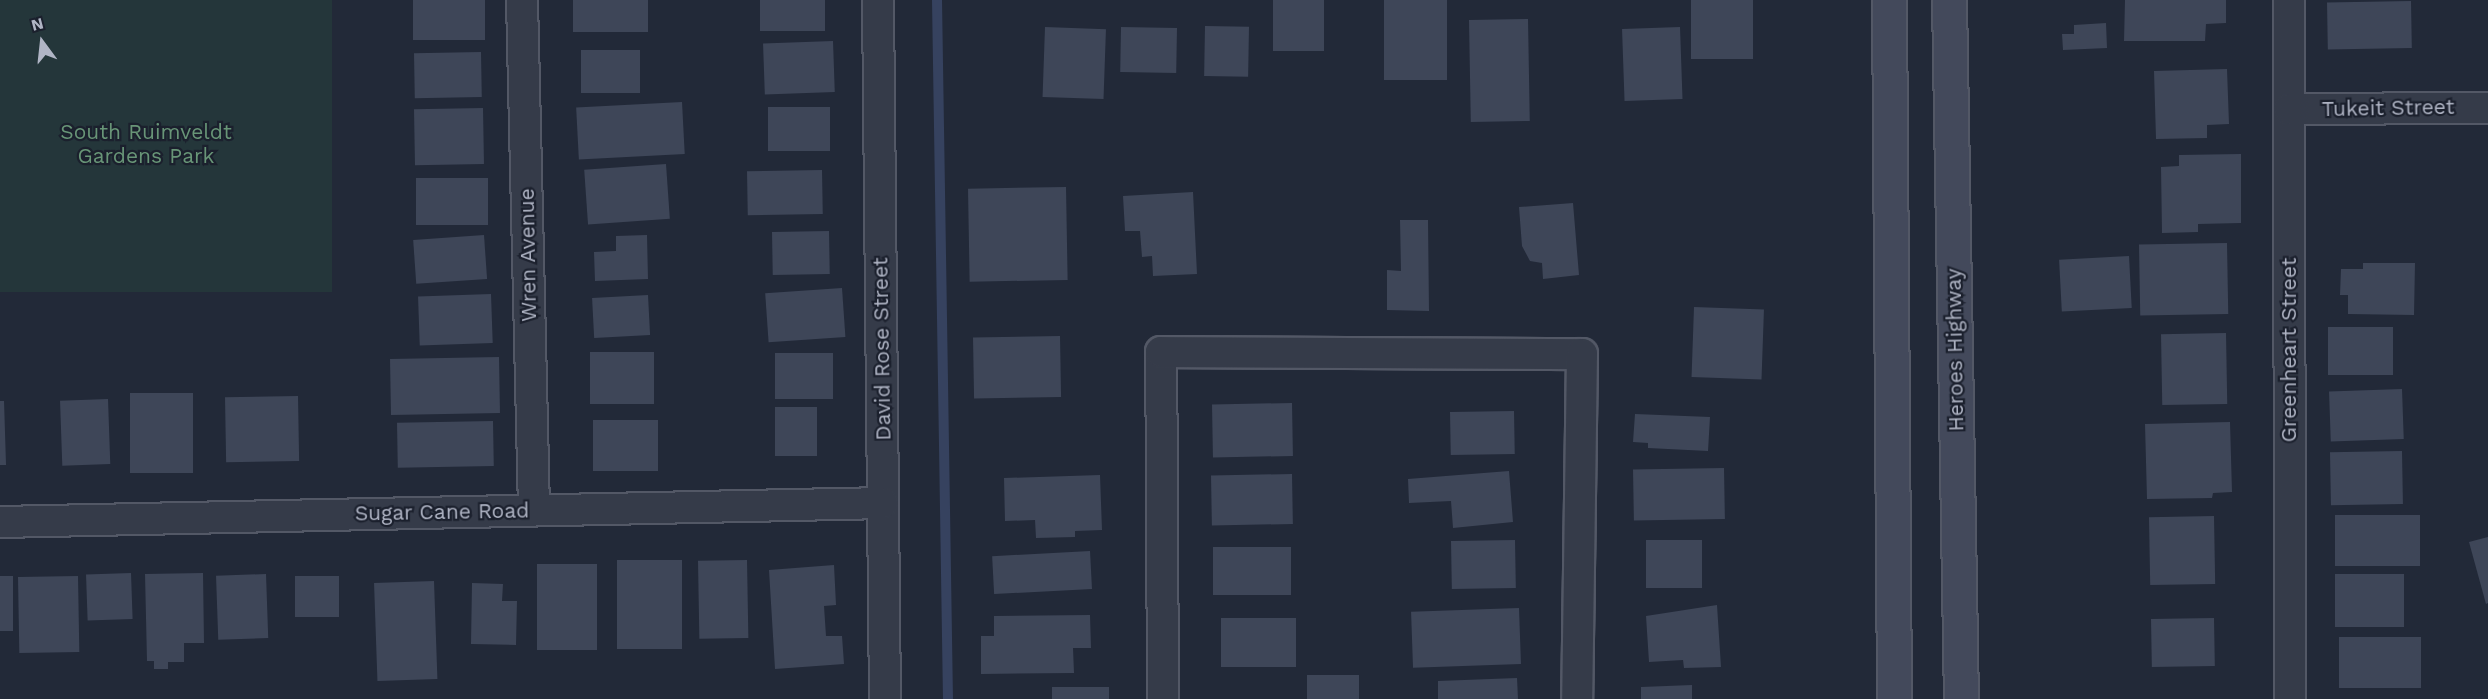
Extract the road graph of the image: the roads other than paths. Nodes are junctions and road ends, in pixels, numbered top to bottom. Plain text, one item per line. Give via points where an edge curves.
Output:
1 (522, 0) edge
2 (878, 0) edge
3 (1889, 0) edge
4 (1949, 0) edge
5 (2289, 0) edge
6 (2488, 108) edge
7 (2289, 109) junction
8 (883, 503) junction
9 (534, 510) junction
10 (0, 522) edge
11 (885, 699) edge
12 (1163, 699) edge
13 (1577, 699) edge
14 (1894, 699) edge
15 (1961, 699) edge
16 (2290, 699) edge

1 - 9 street, Wren Avenue
2 - 8 street, David Rose Street
3 - 14 main road
4 - 15 main road, Heroes Highway
5 - 7 street, Greenheart Street
6 - 7 street, Tukeit Street
7 - 16 street, Greenheart Street
8 - 9 street, Sugar Cane Road
8 - 11 street, David Rose Street
9 - 10 street, Sugar Cane Road
12 - 13 street via 1161,352 1582,354

